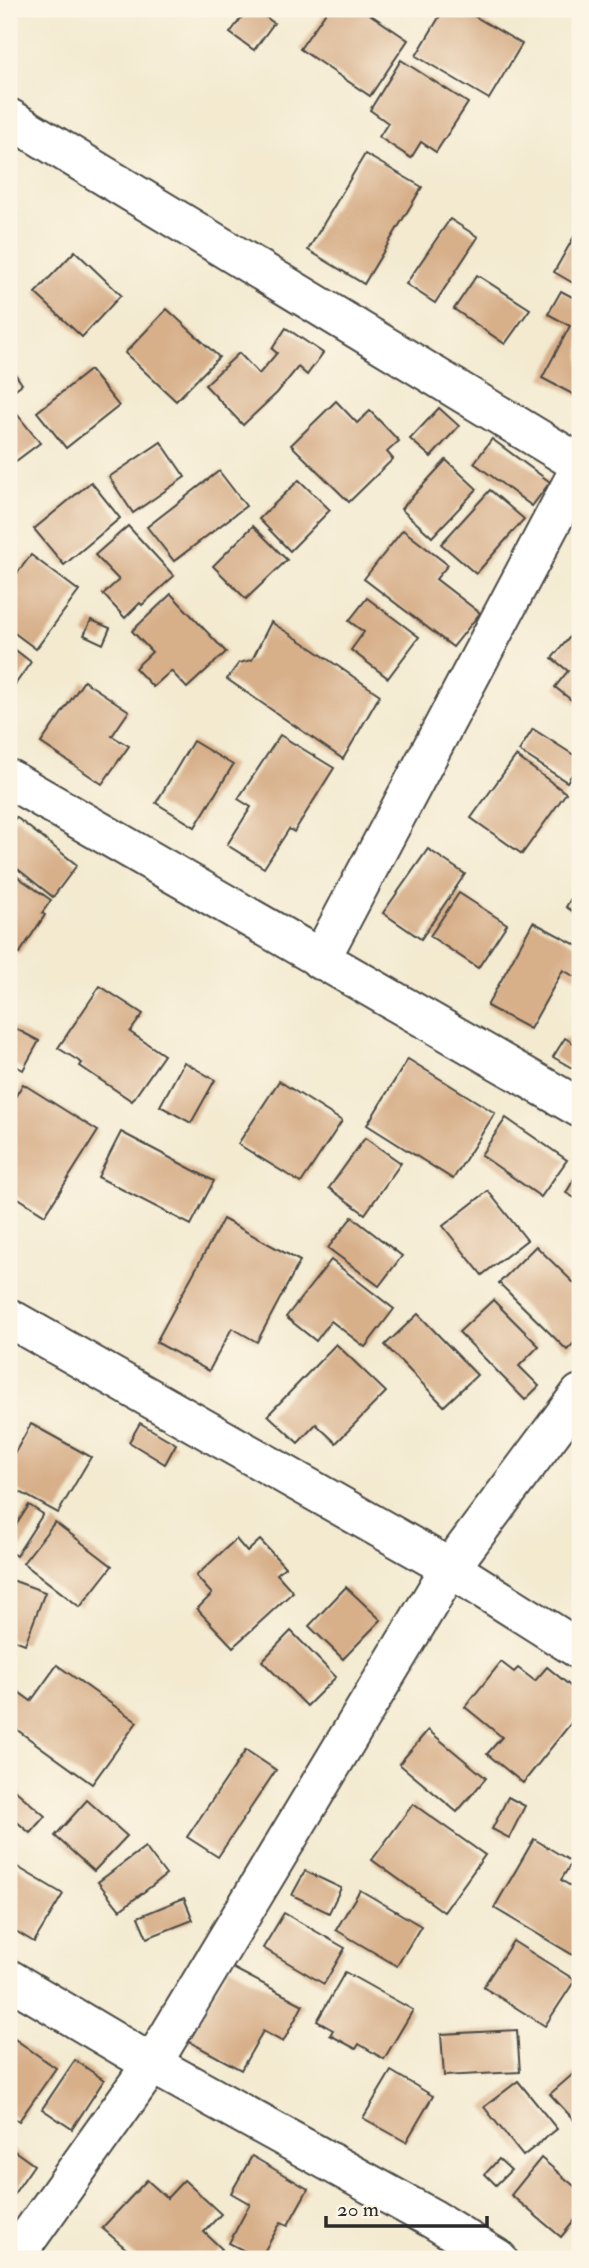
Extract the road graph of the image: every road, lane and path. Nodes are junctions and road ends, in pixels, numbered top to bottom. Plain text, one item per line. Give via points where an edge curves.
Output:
1 (9, 118) edge
2 (580, 466) edge
3 (9, 779) edge
4 (320, 960) junction
5 (580, 1108) edge
6 (9, 1318) edge
7 (580, 1394) edge
8 (450, 1568) junction
9 (580, 1650) edge
10 (9, 1979) edge
11 (152, 2064) junction
12 (13, 2259) edge
13 (498, 2259) edge

1 - 2 street
2 - 4 street
3 - 4 street
4 - 5 street
6 - 8 street
7 - 8 street
8 - 9 street
8 - 11 street
10 - 11 street
11 - 12 street
11 - 13 street

